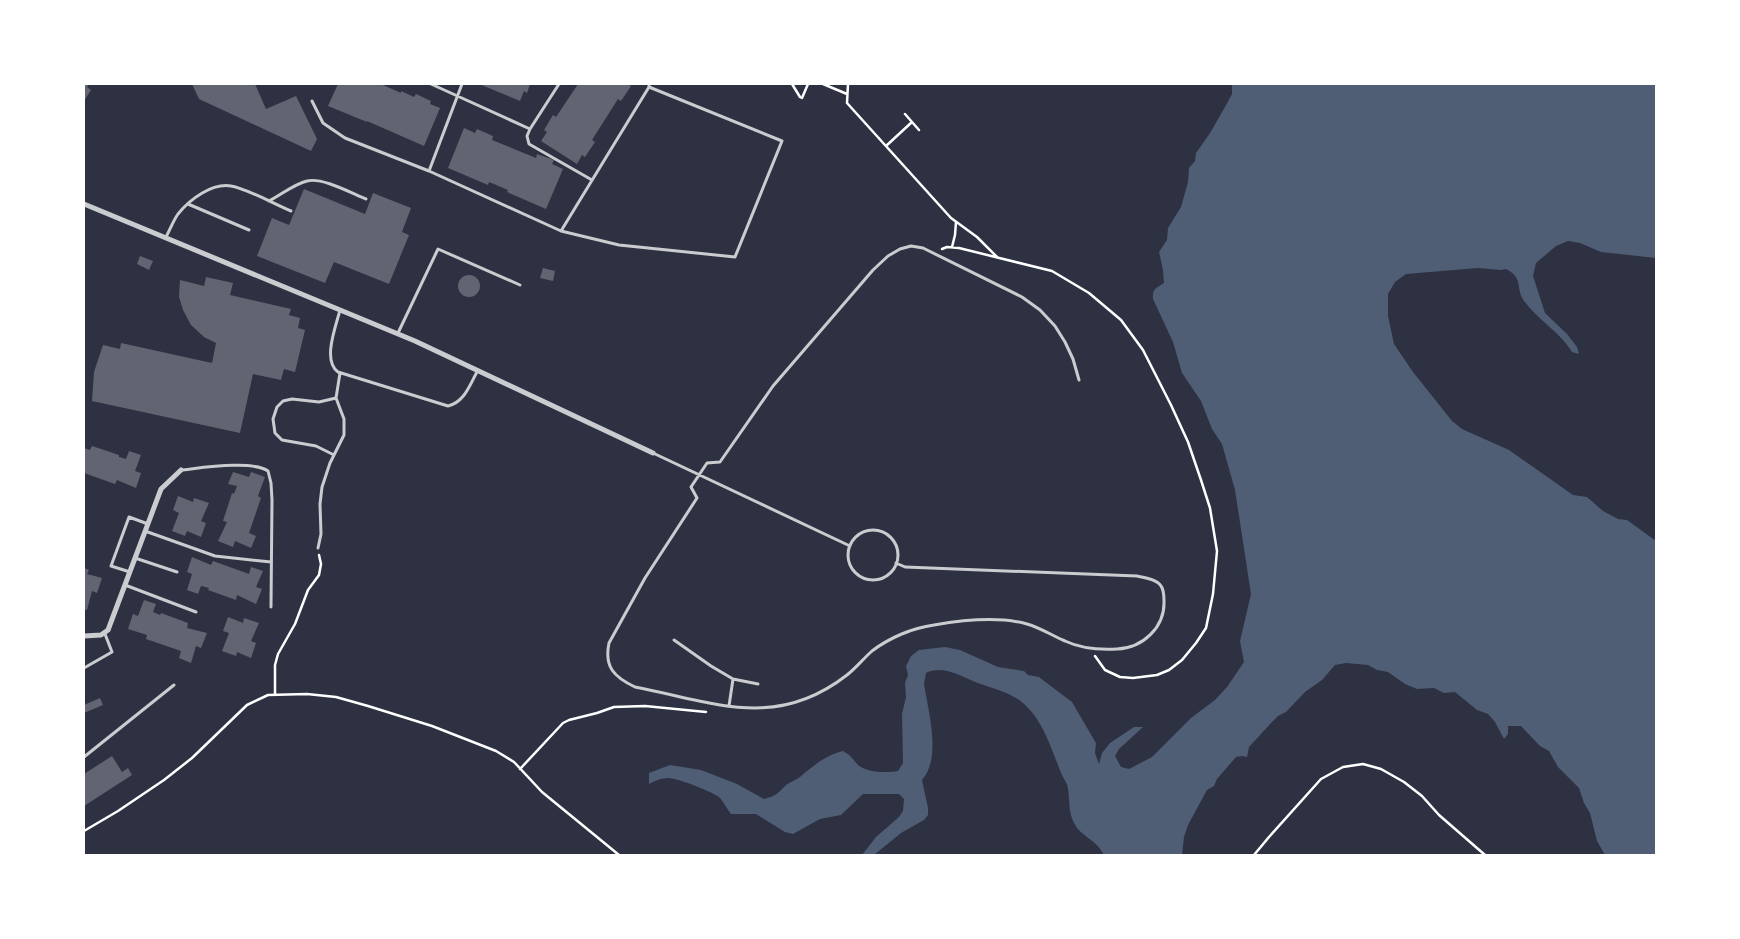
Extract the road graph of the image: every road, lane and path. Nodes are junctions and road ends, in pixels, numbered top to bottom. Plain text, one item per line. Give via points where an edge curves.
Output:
1 (432, 84) edge
2 (462, 84) edge
3 (559, 84) edge
4 (792, 84) edge
5 (808, 84) edge
6 (823, 84) edge
7 (848, 84) edge
8 (649, 85) edge
9 (456, 94) junction
10 (847, 94) junction
11 (312, 101) dead end
12 (905, 114) dead end
13 (912, 122) junction
14 (530, 129) junction
15 (919, 130) dead end
16 (886, 146) junction
17 (429, 171) junction
18 (592, 180) junction
19 (366, 199) dead end
20 (269, 201) junction
21 (84, 204) edge
22 (188, 204) junction
23 (291, 211) dead end
24 (956, 222) junction
25 (249, 230) dead end
26 (561, 231) junction
27 (166, 238) junction
28 (952, 247) junction
29 (939, 255) junction
30 (998, 258) junction
31 (520, 285) dead end
32 (340, 310) junction
33 (398, 333) junction
34 (478, 370) junction
35 (340, 373) junction
36 (1080, 380) dead end
37 (336, 398) junction
38 (653, 453) joint
39 (334, 454) junction
40 (181, 470) joint
41 (699, 475) junction
42 (148, 524) junction
43 (146, 532) junction
44 (850, 546) junction
45 (318, 548) joint
46 (136, 558) junction
47 (271, 562) junction
48 (896, 563) junction
49 (130, 572) junction
50 (177, 572) dead end
51 (125, 585) junction
52 (271, 607) dead end
53 (196, 612) dead end
54 (105, 634) junction
55 (84, 636) edge
56 (674, 640) dead end
57 (1092, 650) junction
58 (84, 668) edge
59 (733, 679) junction
60 (758, 684) dead end
61 (174, 685) dead end
62 (274, 694) junction
63 (730, 706) junction
64 (708, 712) dead end
65 (84, 757) edge
66 (520, 769) junction
67 (84, 831) edge
68 (619, 855) edge
69 (1254, 855) edge
70 (1485, 855) edge

1 - 9 lane
2 - 9 lane
3 - 14 lane
4 - 5 path via 802,98
6 - 10 path
7 - 10 path
8 - 18 lane
8 - 26 lane via 782,141 735,257 618,245
9 - 14 lane
9 - 17 lane
10 - 16 path via 847,103
11 - 17 lane via 323,123 345,138
12 - 13 path
13 - 15 path
13 - 16 path
14 - 18 lane via 527,136 529,144
16 - 24 path
17 - 26 lane
18 - 26 lane
19 - 20 lane via 310,180
20 - 22 lane via 224,185 206,191
20 - 23 lane
21 - 27 street
22 - 25 lane
22 - 27 lane via 178,214
24 - 28 path
24 - 30 path
27 - 32 street
28 - 29 path via 944,248
28 - 30 path
29 - 36 lane via 1022,297 1040,310 1055,326
29 - 41 lane via 916,246 905,247 876,266 773,386 720,462 707,463
30 - 57 path via 1052,271 1067,278 1107,307 1131,332 1180,423 1210,508 1217,550 1214,594 1206,628 1182,660 1157,675 1120,677 1105,670
31 - 33 lane via 438,249
32 - 33 street
32 - 35 lane via 330,356 333,368
33 - 34 street
34 - 35 lane via 461,400 448,406
34 - 38 street
35 - 37 lane
37 - 39 lane via 344,429
37 - 39 lane via 319,402 283,401 277,406 273,419 275,433 282,440 316,446
38 - 41 lane
39 - 45 lane via 322,487
40 - 42 street via 162,489
40 - 47 lane via 237,466 268,470 272,500
41 - 44 lane
41 - 63 lane via 691,487 697,498 645,578 609,643 608,664 621,681 634,687
42 - 43 street
42 - 49 lane via 129,517 111,566
43 - 46 street
43 - 47 lane via 215,556
44 - 48 lane via 859,535 881,532 893,542 898,556
44 - 48 lane via 848,554 852,569 864,578 880,579
45 - 62 path via 319,574 278,654
46 - 49 street
46 - 50 lane
47 - 52 lane
48 - 57 lane via 905,567 1137,576 1151,579 1161,586 1165,608 1162,619 1150,635 1119,649
49 - 51 street
51 - 53 lane
51 - 54 street
54 - 55 street
54 - 58 lane via 112,652
56 - 59 lane
57 - 63 lane via 1027,624 988,619 935,624 919,627 885,642 849,674 808,698 772,708
59 - 60 lane
59 - 63 lane
61 - 65 lane
62 - 66 path via 336,697 368,706 496,751
62 - 67 path via 263,696 240,710 179,768
64 - 66 path via 645,706 614,707 569,720
66 - 68 path
69 - 70 path via 1321,779 1343,767 1363,764 1381,769 1404,782

